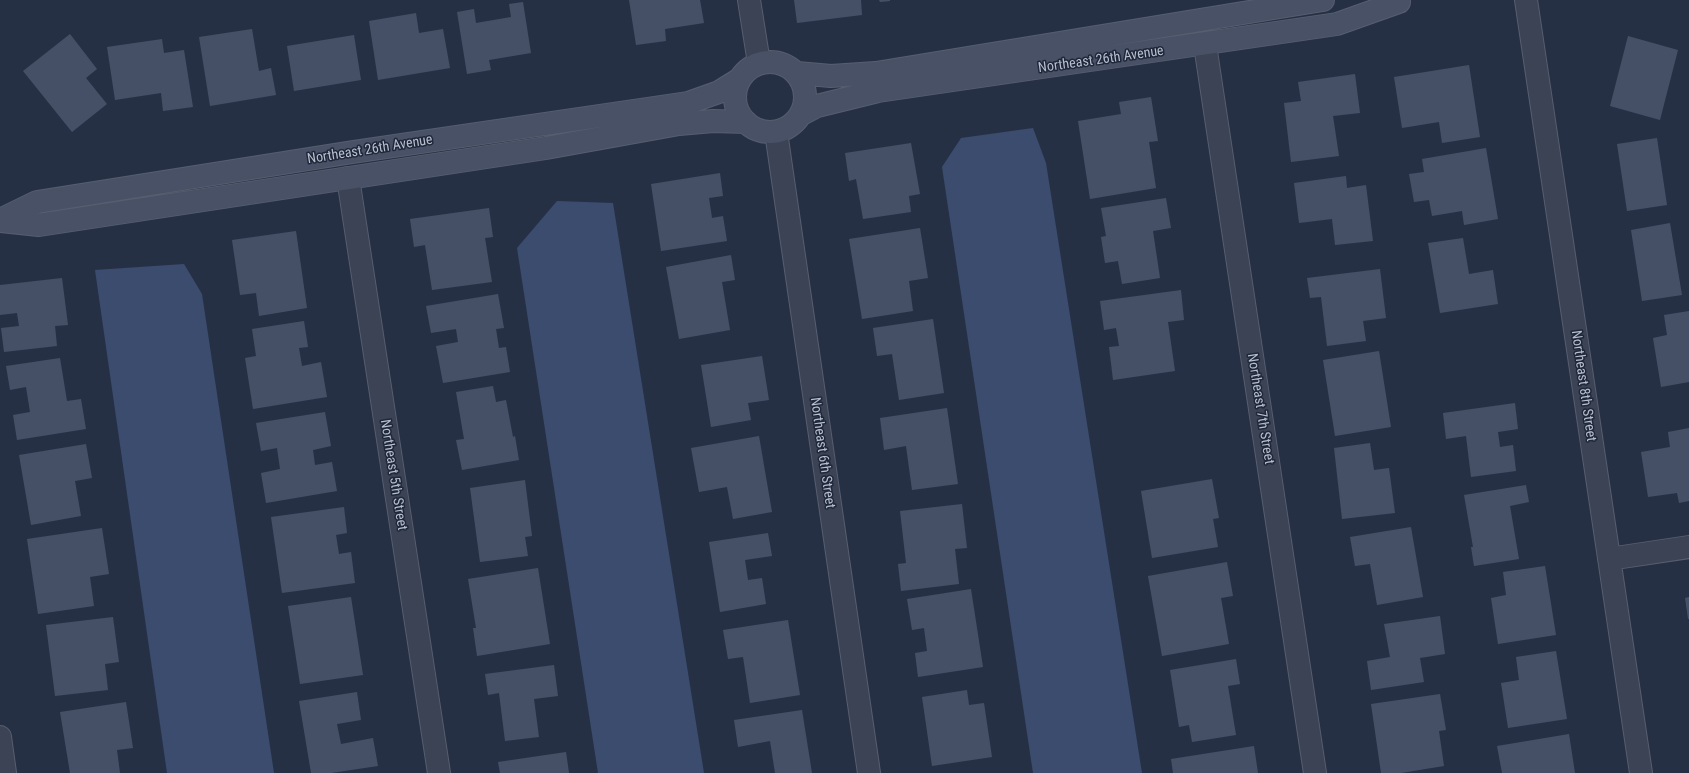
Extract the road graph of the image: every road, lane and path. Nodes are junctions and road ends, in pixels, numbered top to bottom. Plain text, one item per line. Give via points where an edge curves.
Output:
1 (749, 0) edge
2 (1323, 0) edge
3 (1365, 0) edge
4 (1526, 0) edge
5 (1406, 1) edge
6 (1205, 45) junction
7 (759, 63) junction
8 (797, 73) junction
9 (740, 79) junction
10 (802, 114) junction
11 (746, 122) junction
12 (776, 132) junction
13 (348, 178) junction
14 (0, 220) edge
15 (1689, 547) edge
16 (1609, 559) junction
17 (0, 737) edge
18 (5, 773) edge
19 (439, 773) edge
20 (869, 773) edge
21 (1315, 773) edge
22 (1641, 773) edge

1 - 7 street
2 - 8 street, Northeast 26th Avenue via 876,73 831,76
3 - 5 street, Northeast 26th Avenue
4 - 16 street, Northeast 8th Street
5 - 6 street, Northeast 26th Avenue via 1337,24
6 - 10 street, Northeast 26th Avenue via 878,91 817,106
6 - 21 street, Northeast 7th Street
7 - 8 street via 780,62
7 - 9 street via 751,67
8 - 10 street via 803,82 805,92
9 - 11 street via 736,88 736,106
9 - 14 street, Northeast 26th Avenue via 719,92 688,103 38,202
10 - 12 street via 786,129
11 - 12 street via 754,129
11 - 13 street, Northeast 26th Avenue via 679,124 546,148
12 - 20 street, Northeast 6th Street
13 - 14 street, Northeast 26th Avenue via 39,225
13 - 19 street, Northeast 5th Street
15 - 16 street
16 - 22 street, Northeast 8th Street
17 - 18 street

